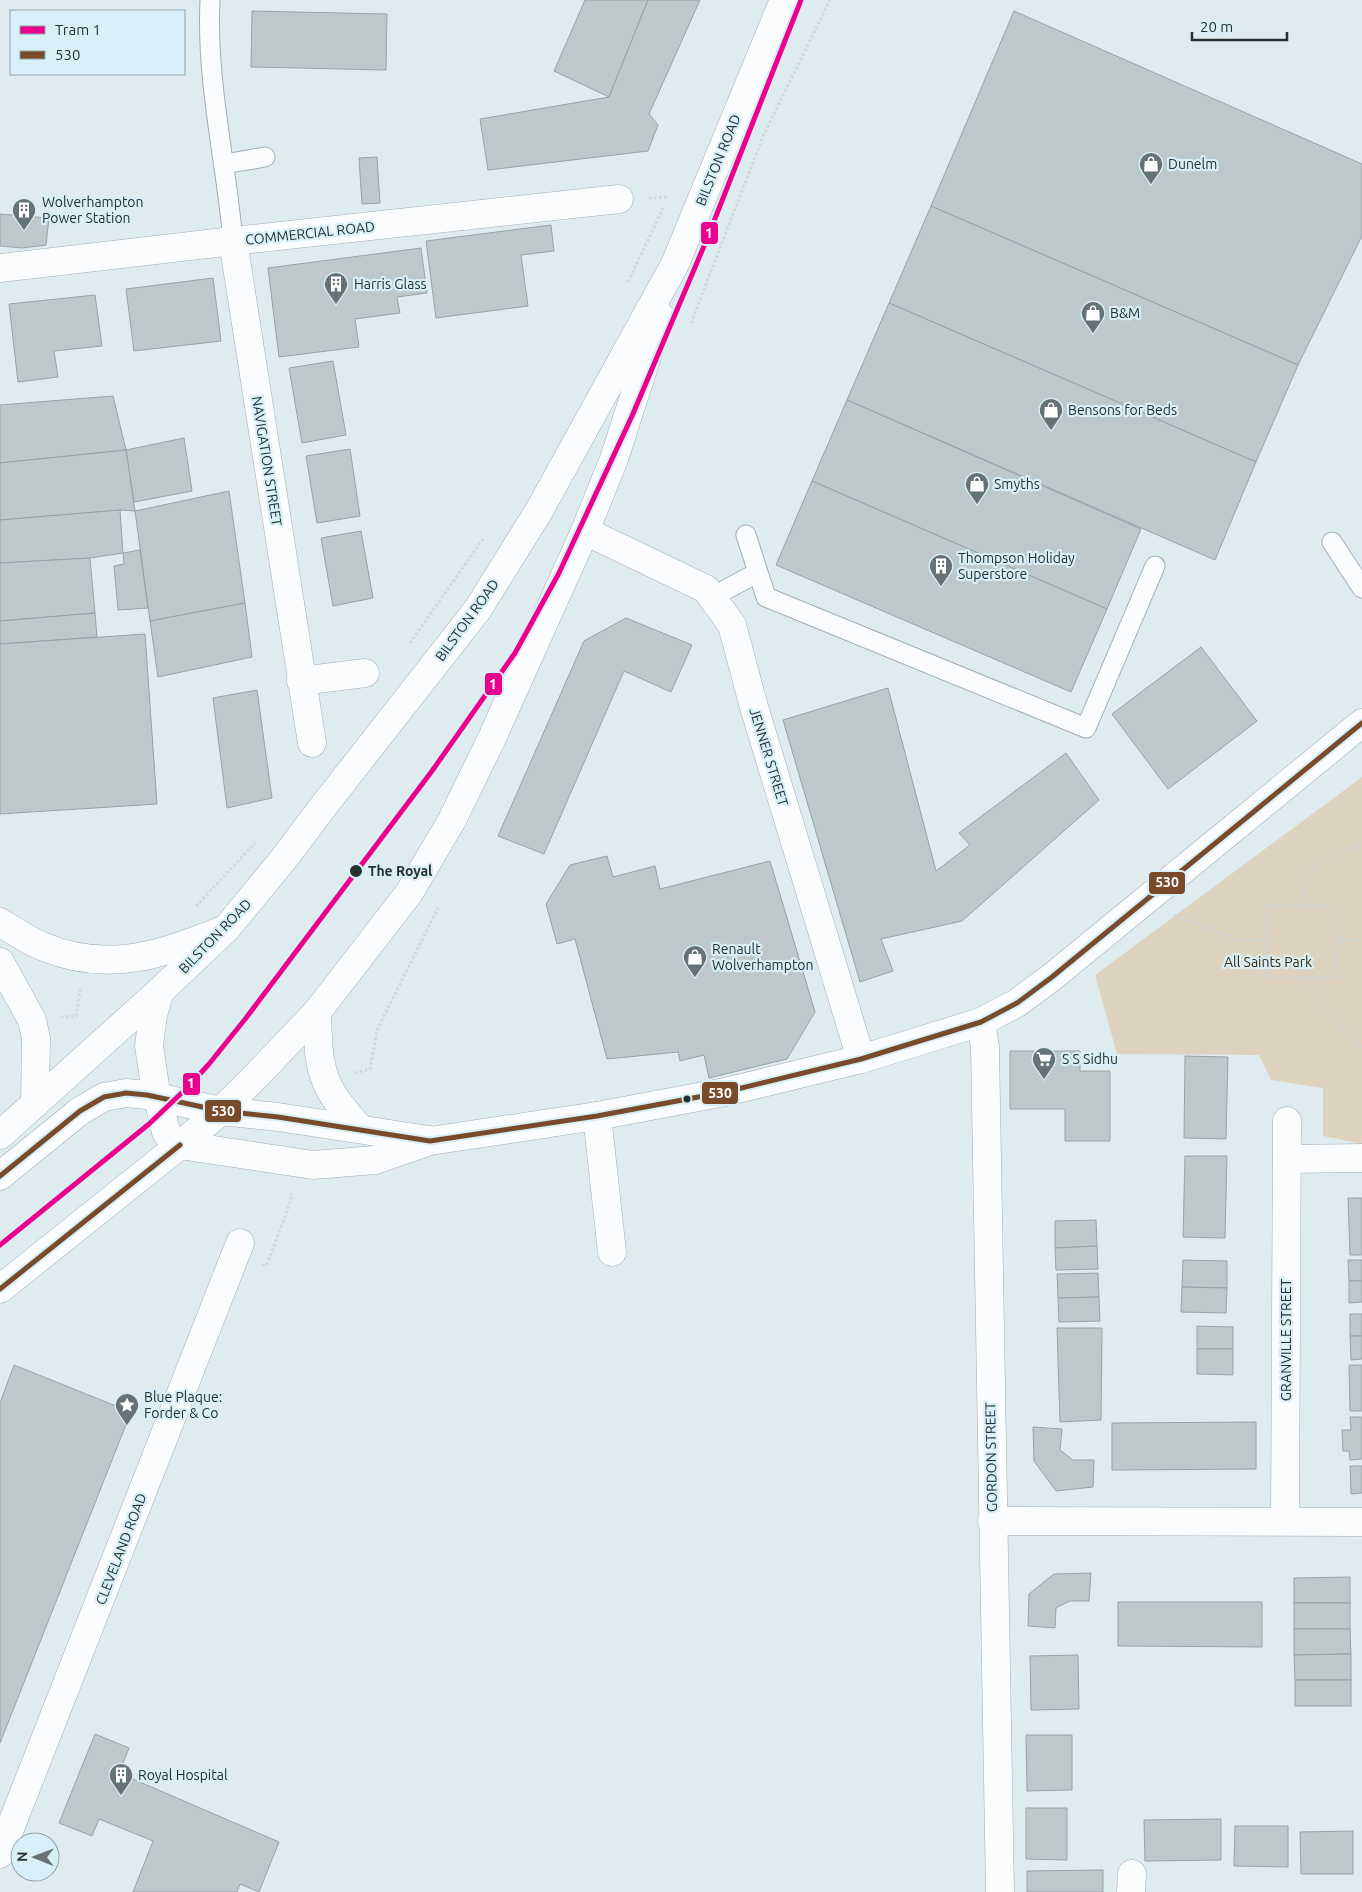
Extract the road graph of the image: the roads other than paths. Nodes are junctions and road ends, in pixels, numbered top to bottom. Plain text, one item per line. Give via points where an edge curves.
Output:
1 (210, 0) edge
2 (784, 0) edge
3 (265, 157) dead end
4 (224, 164) junction
5 (619, 200) dead end
6 (233, 241) junction
7 (675, 264) junction
8 (0, 268) edge
9 (586, 531) junction
10 (746, 535) dead end
11 (1332, 542) dead end
12 (1155, 566) dead end
13 (757, 573) junction
14 (1362, 588) edge
15 (712, 598) junction
16 (365, 673) dead end
17 (301, 681) junction
18 (1362, 722) edge
19 (312, 743) dead end
20 (0, 922) edge
21 (226, 929) junction
22 (0, 962) edge
23 (160, 991) junction
24 (316, 1012) junction
25 (981, 1022) junction
26 (861, 1059) junction
27 (159, 1098) junction
28 (35, 1104) junction
29 (220, 1111) junction
30 (597, 1116) junction
31 (1287, 1121) dead end
32 (360, 1129) junction
33 (0, 1135) edge
34 (430, 1141) junction
35 (180, 1145) junction
36 (1362, 1158) edge
37 (1287, 1159) junction
38 (0, 1176) edge
39 (240, 1243) dead end
40 (612, 1252) dead end
41 (0, 1289) edge
42 (992, 1521) junction
43 (1285, 1521) junction
44 (1362, 1522) edge
45 (9, 1808) edge
46 (0, 1854) edge
47 (1000, 1892) edge

1 - 4 lane via 211,69
2 - 7 main road, BILSTON ROAD
3 - 4 lane
4 - 6 lane
5 - 6 main road, COMMERCIAL ROAD
6 - 8 main road, COMMERCIAL ROAD
6 - 17 main road, NAVIGATION STREET
7 - 9 main road via 614,459
7 - 21 main road, BILSTON ROAD via 540,509 478,608
9 - 15 main road, JENNER STREET via 706,589
9 - 24 main road via 452,820 409,893
10 - 13 lane
11 - 14 lane
12 - 13 lane via 1086,728 766,597
13 - 15 lane
15 - 26 main road, JENNER STREET via 732,625
16 - 17 main road
17 - 19 main road, NAVIGATION STREET
18 - 25 main road via 1052,977 1017,1003
20 - 21 main road via 42,946 98,960 132,959 174,949
21 - 23 main road, BILSTON ROAD
22 - 28 main road via 32,1020 36,1038
23 - 27 main road via 149,1046
23 - 28 main road, BILSTON ROAD
24 - 29 main road
24 - 32 main road via 318,1051 326,1081
25 - 26 main road
25 - 42 main road, GORDON STREET via 985,1047
26 - 30 main road via 735,1090
27 - 29 main road
27 - 35 main road via 166,1132
27 - 38 main road via 126,1093 104,1098 66,1122
28 - 33 main road, BILSTON ROAD
29 - 32 main road
29 - 35 main road
30 - 34 main road
30 - 40 main road
31 - 37 main road, GRANVILLE STREET
32 - 34 main road
34 - 35 main road via 375,1160 313,1165
35 - 41 main road
36 - 37 main road
37 - 43 main road, GRANVILLE STREET
39 - 45 main road, CLEVELAND ROAD
42 - 43 main road
42 - 47 main road, GORDON STREET
43 - 44 main road
45 - 46 main road, CLEVELAND ROAD

